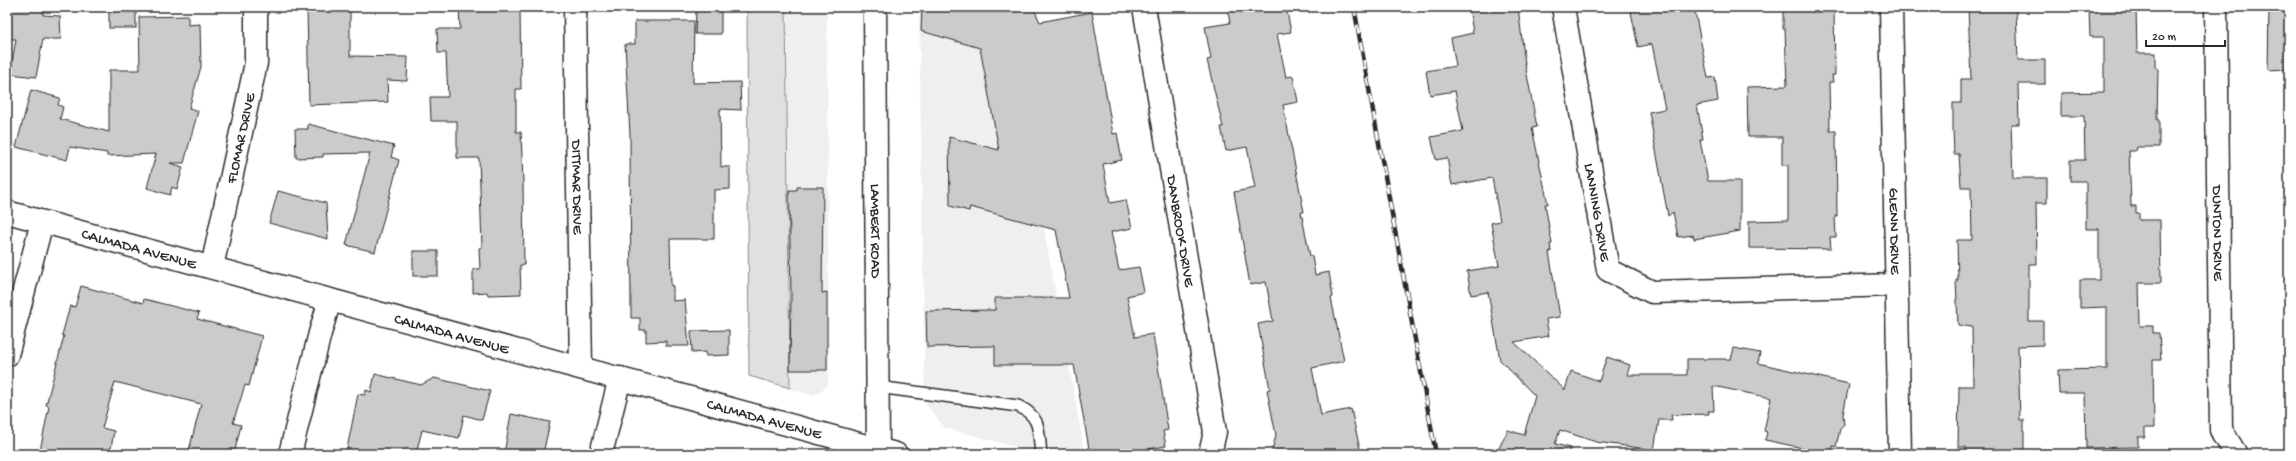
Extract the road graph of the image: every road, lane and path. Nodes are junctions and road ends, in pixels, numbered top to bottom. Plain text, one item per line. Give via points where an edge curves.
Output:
1 (256, 7) edge
2 (575, 7) edge
3 (875, 7) edge
4 (1144, 7) edge
5 (1563, 7) edge
6 (1890, 7) edge
7 (2216, 7) edge
8 (7, 212) edge
9 (42, 222) junction
10 (212, 267) junction
11 (1896, 285) junction
12 (330, 300) junction
13 (7, 355) edge
14 (581, 367) junction
15 (620, 378) junction
16 (878, 387) junction
17 (884, 453) edge
18 (290, 454) edge
19 (601, 454) edge
20 (1041, 454) edge
21 (1210, 454) edge
22 (1900, 454) edge
23 (2236, 454) edge

1 - 10 street, FLOMAR DRIVE via 256,64
2 - 14 street, DITTMAR DRIVE
3 - 16 street, LAMBERT ROAD
4 - 21 street, DANBROOK DRIVE via 1215,432
5 - 11 street, LANNING DRIVE via 1608,270 1652,292
6 - 11 street, GLENN DRIVE
7 - 23 street, DUNTON DRIVE via 2221,430
8 - 9 street, CALMADA AVENUE
9 - 10 street, CALMADA AVENUE
9 - 13 street
10 - 12 street, CALMADA AVENUE
11 - 22 street, GLENN DRIVE
12 - 14 street, CALMADA AVENUE
12 - 18 street
14 - 15 street, CALMADA AVENUE
15 - 17 street, CALMADA AVENUE
15 - 19 street
16 - 17 street, LAMBERT ROAD
16 - 20 lane via 1018,406 1030,412 1037,420

